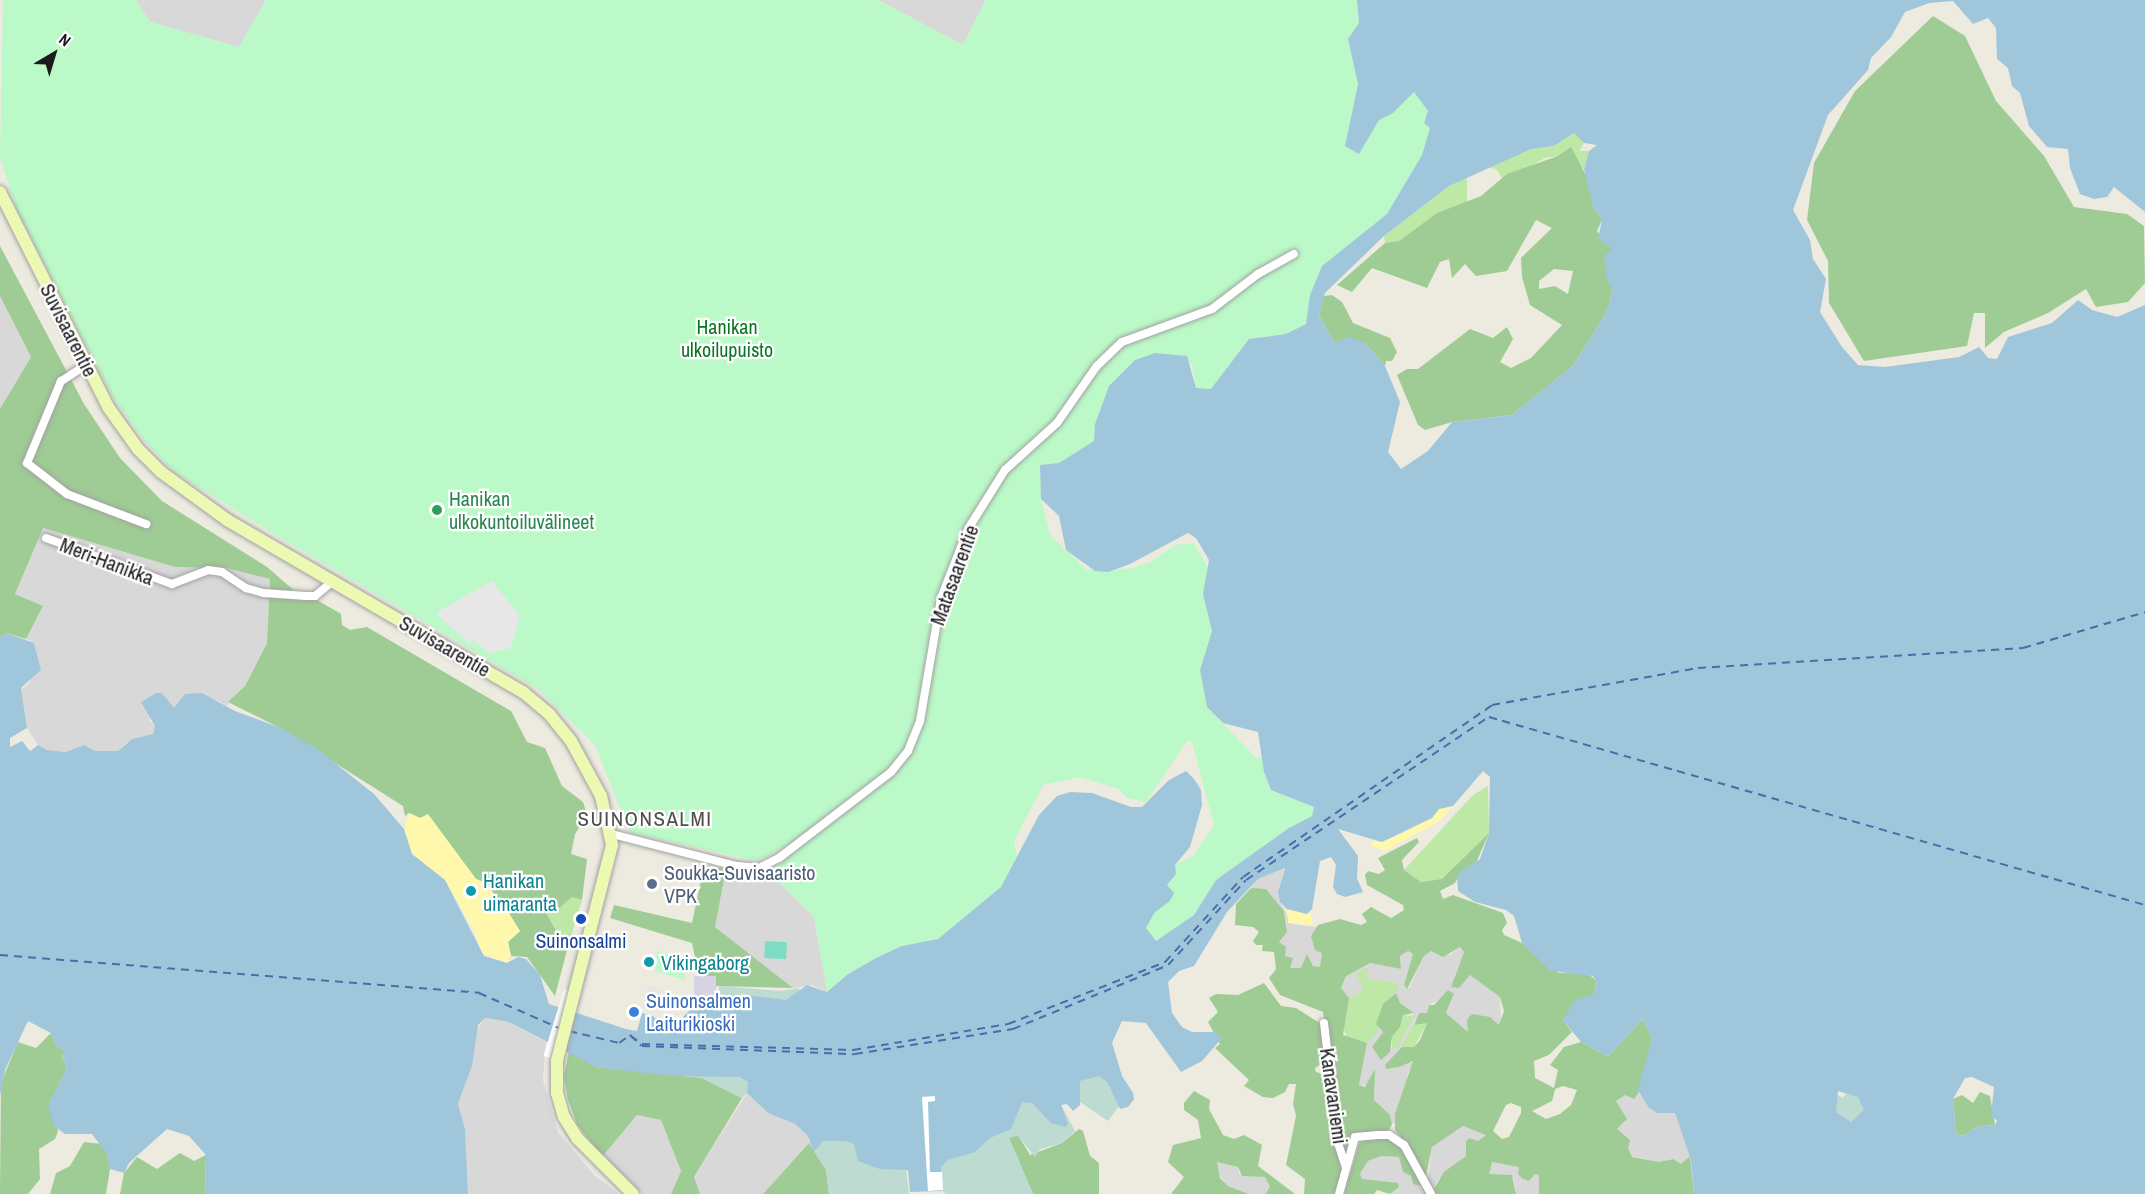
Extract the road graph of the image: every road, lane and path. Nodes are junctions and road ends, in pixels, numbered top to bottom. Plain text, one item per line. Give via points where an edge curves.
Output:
1 (1, 198) edge
2 (1294, 254) dead end
3 (86, 365) junction
4 (146, 524) dead end
5 (46, 538) dead end
6 (333, 581) junction
7 (612, 834) junction
8 (1324, 1023) dead end
9 (1346, 1168) junction
10 (633, 1194) edge
11 (1339, 1194) edge
12 (1431, 1194) edge

1 - 3 street, Suvisaarentie
2 - 7 street, Matasaarentie via 1258,274 1212,309 1122,342 1096,367 1057,423 1005,470 968,529 949,578 936,615 920,721 908,751 891,772 788,852 759,868 737,866
3 - 4 street via 61,381 27,463 67,494
3 - 6 street, Suvisaarentie via 128,436 161,472 203,505
5 - 6 street, Meri-Hanikka via 172,584 215,571 227,574 246,588 306,597 315,596
6 - 7 street, Suvisaarentie via 512,685 543,708 565,733 588,771 605,804
7 - 10 street, Suvisaarentie via 608,869 556,1061 556,1093 569,1127 597,1161
8 - 9 street, Kanavaniemi via 1338,1143
9 - 11 street, Kanavaniemi
9 - 12 street, Kanavaniemi via 1355,1137 1389,1135 1397,1139

